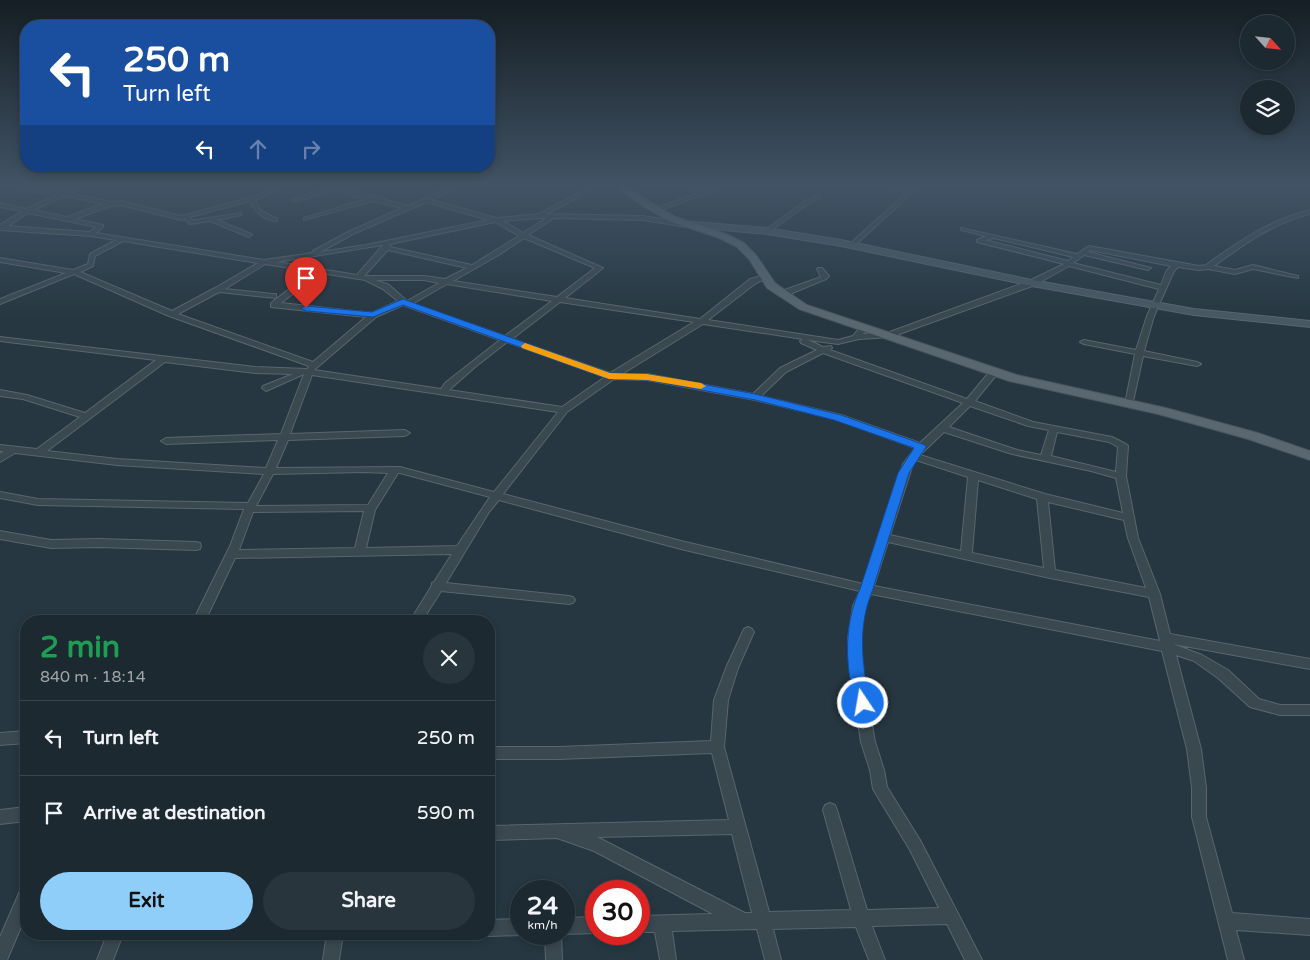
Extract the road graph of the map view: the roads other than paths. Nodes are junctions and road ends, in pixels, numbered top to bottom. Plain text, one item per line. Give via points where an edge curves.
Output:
1 (24, 229) edge
2 (97, 229) edge
3 (234, 229) edge
4 (360, 229) edge
5 (458, 229) edge
6 (510, 229) edge
7 (533, 229) edge
8 (697, 229) edge
9 (740, 229) edge
10 (770, 229) edge
11 (870, 229) edge
12 (963, 229) dead end
13 (1263, 229) edge
14 (767, 231) junction
15 (91, 234) junction
16 (249, 235) dead end
17 (522, 236) junction
18 (994, 237) junction
19 (122, 240) junction
20 (387, 245) junction
21 (852, 245) junction
22 (1081, 255) junction
23 (308, 256) junction
24 (0, 260) edge
25 (264, 262) junction
26 (1069, 263) junction
27 (1177, 265) junction
28 (472, 267) junction
29 (1208, 267) junction
30 (1148, 268) dead end
31 (820, 269) dead end
32 (74, 272) junction
33 (361, 277) junction
34 (765, 277) junction
35 (1296, 278) dead end
36 (446, 281) junction
37 (1032, 283) junction
38 (300, 285) dead end
39 (1162, 288) junction
40 (218, 290) junction
41 (782, 294) junction
42 (273, 296) dead end
43 (559, 299) junction
44 (0, 302) edge
45 (404, 303) junction
46 (1154, 306) junction
47 (172, 314) junction
48 (373, 315) junction
49 (700, 322) junction
50 (1310, 324) edge
51 (860, 333) junction
52 (888, 335) junction
53 (794, 336) junction
54 (504, 339) junction
55 (0, 340) edge
56 (838, 342) junction
57 (1084, 342) dead end
58 (824, 351) junction
59 (1138, 352) junction
60 (163, 359) junction
61 (1197, 364) dead end
62 (311, 369) junction
63 (994, 372) junction
64 (615, 375) junction
65 (266, 388) dead end
66 (0, 393) edge
67 (443, 393) junction
68 (755, 397) junction
69 (970, 402) junction
70 (1129, 404) junction
71 (564, 410) junction
72 (85, 416) junction
73 (943, 428) junction
74 (1054, 428) junction
75 (406, 433) dead end
76 (285, 436) junction
77 (166, 441) dead end
78 (921, 447) junction
79 (0, 448) edge
80 (12, 450) junction
81 (38, 452) junction
82 (913, 456) junction
83 (1310, 456) edge
84 (1045, 459) junction
85 (0, 460) edge
86 (395, 470) junction
87 (270, 471) junction
88 (973, 476) junction
89 (1120, 476) junction
90 (0, 496) edge
91 (496, 496) junction
92 (1042, 497) junction
93 (250, 507) junction
94 (370, 509) junction
95 (1129, 518) junction
96 (0, 535) edge
97 (883, 537) junction
98 (196, 546) dead end
99 (459, 550) junction
100 (360, 551) junction
101 (231, 554) junction
102 (966, 556) junction
103 (1050, 574) junction
104 (436, 586) junction
105 (867, 589) junction
106 (1154, 594) junction
107 (569, 600) dead end
108 (202, 615) edge
109 (419, 615) edge
110 (748, 632) dead end
111 (1167, 642) junction
112 (1310, 664) edge
113 (1310, 710) edge
114 (20, 737) edge
115 (0, 739) edge
116 (717, 747) junction
117 (495, 753) edge
118 (830, 810) dead end
119 (20, 815) edge
120 (0, 817) edge
121 (738, 827) junction
122 (558, 832) junction
123 (495, 833) edge
124 (20, 911) edge
125 (951, 916) junction
126 (861, 918) junction
127 (744, 921) junction
128 (762, 921) junction
129 (1227, 921) junction
130 (650, 924) edge
131 (662, 924) junction
132 (510, 927) edge
133 (495, 928) edge
134 (1310, 928) edge
135 (113, 940) edge
136 (334, 940) edge
137 (553, 945) edge
138 (0, 957) edge
139 (105, 960) edge
140 (331, 960) edge
141 (554, 960) edge
142 (668, 960) edge
143 (773, 960) edge
144 (877, 960) edge
145 (974, 960) edge
146 (1236, 960) edge

1 - 15 street
2 - 15 street
3 - 16 street
4 - 23 street
5 - 20 street
6 - 17 street
7 - 17 street
8 - 34 main road via 735,242 754,259
9 - 14 street
10 - 14 street
11 - 21 street
12 - 18 street
13 - 29 street
14 - 21 street
15 - 19 street
17 - 28 street
17 - 43 street via 600,268
18 - 22 street
18 - 26 street via 979,241
19 - 25 street
19 - 32 street via 99,250 92,255 92,265
20 - 23 street
20 - 28 street
20 - 33 street
21 - 37 street
22 - 26 street
22 - 27 street via 1094,248
22 - 30 street
23 - 25 street
24 - 32 street
25 - 33 street
25 - 40 street
26 - 37 street
26 - 39 street
27 - 29 street
27 - 39 street via 1170,270
28 - 36 street
29 - 35 street via 1239,272 1253,267
31 - 41 street via 824,278
32 - 44 street
32 - 47 street
33 - 36 street
33 - 45 street via 386,287
34 - 41 main road
34 - 49 street via 753,281
36 - 43 street
36 - 45 street
37 - 46 street
37 - 52 street
38 - 48 street via 274,305
39 - 46 street
40 - 42 street
40 - 47 street
41 - 51 main road
43 - 49 street
43 - 54 street
45 - 48 street
45 - 54 street
46 - 50 street
46 - 59 street
47 - 62 street
48 - 62 street
49 - 53 street
49 - 64 street
51 - 52 main road
51 - 56 street
52 - 63 main road
53 - 56 street
53 - 58 street
54 - 64 street via 609,376
54 - 67 street via 448,385
55 - 60 street
56 - 58 street
57 - 59 street
58 - 68 street via 783,370
58 - 69 street
59 - 61 street
59 - 70 street
60 - 62 street via 255,370
60 - 72 street
62 - 65 street
62 - 67 street
62 - 76 street
63 - 69 street
63 - 70 main road
64 - 68 street via 647,377
64 - 71 street
66 - 72 street
67 - 71 street
68 - 78 street via 838,418
69 - 73 street
69 - 74 street via 1031,424
70 - 83 main road via 1253,436
71 - 91 street
72 - 81 street
73 - 78 street
73 - 84 street
74 - 84 street
74 - 89 street via 1118,442 1123,446
75 - 76 street
76 - 77 street
76 - 87 street
78 - 82 street
79 - 80 street
80 - 81 street
80 - 85 street
81 - 87 street via 117,462
82 - 88 street
82 - 97 street via 904,473
84 - 89 street
86 - 87 street
86 - 91 street
86 - 94 street
87 - 93 street
88 - 92 street
88 - 102 street
89 - 95 street
90 - 93 street via 38,502
91 - 99 street
91 - 105 street via 680,545
92 - 95 street
92 - 103 street
93 - 94 street
93 - 101 street
94 - 100 street
95 - 106 street
96 - 98 street via 51,544
97 - 102 street
97 - 105 street
99 - 100 street
99 - 104 street
100 - 101 street
101 - 108 street
102 - 103 street
103 - 106 street
104 - 107 street
104 - 109 street
105 - 111 street
105 - 125 street via 859,606 854,639 856,674 880,789 915,845
106 - 111 street
110 - 116 street via 721,700
111 - 112 street
111 - 113 street via 1223,674 1255,703 1280,710
111 - 129 street via 1194,749 1199,817
114 - 115 street
116 - 117 street
116 - 121 street
118 - 126 street
119 - 120 street
121 - 122 street
121 - 128 street
122 - 123 street
122 - 127 street via 598,844
124 - 138 street
125 - 126 street
125 - 145 street
126 - 128 street
126 - 144 street
127 - 128 street
127 - 131 street
128 - 143 street
129 - 134 street
129 - 146 street
130 - 131 street
131 - 142 street
132 - 133 street
135 - 139 street
136 - 140 street
137 - 141 street

